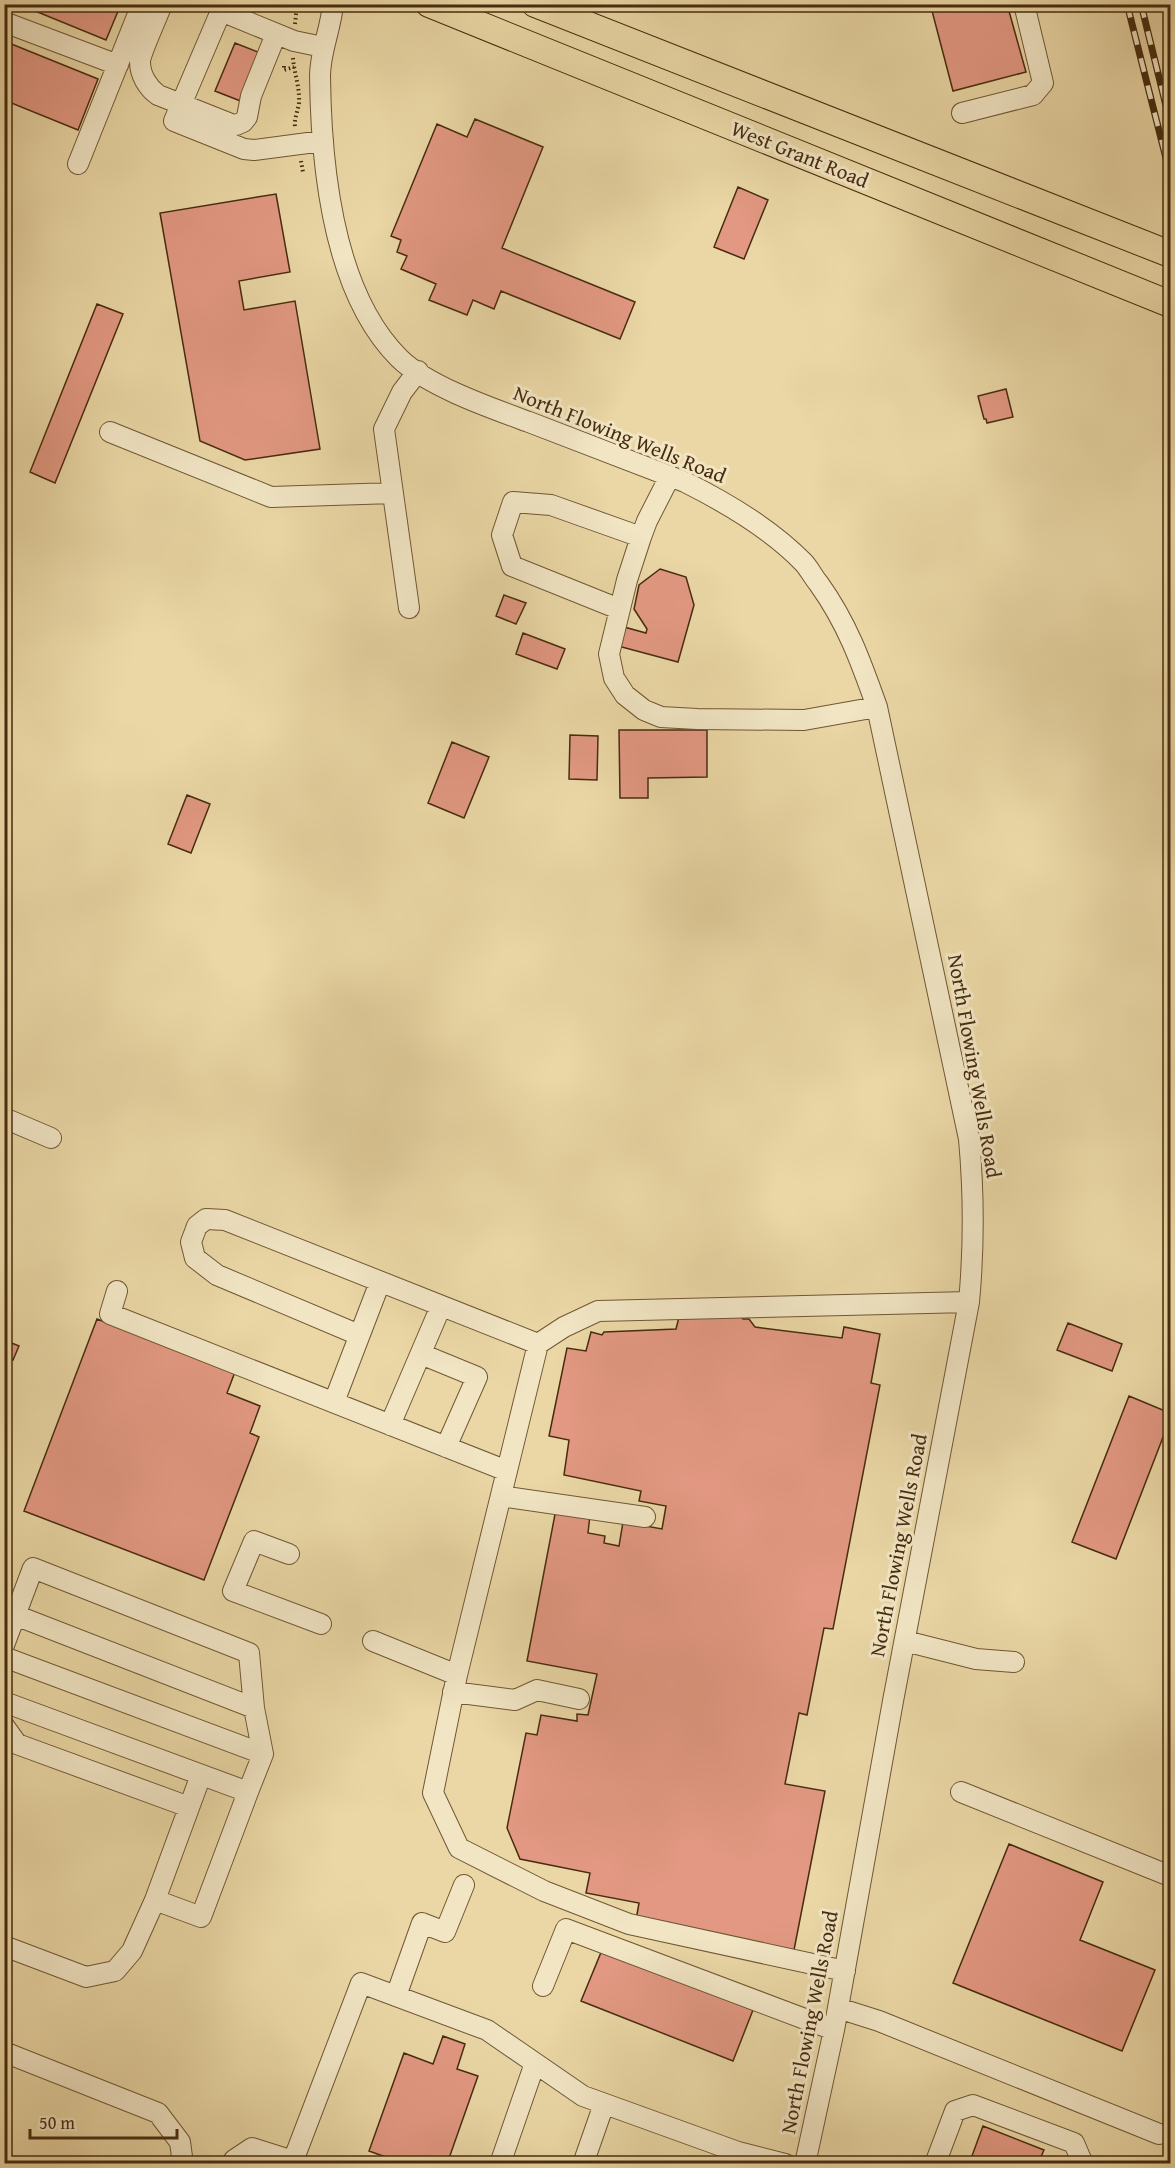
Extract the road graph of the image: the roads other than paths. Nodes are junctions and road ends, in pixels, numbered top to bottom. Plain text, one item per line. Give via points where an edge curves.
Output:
1 (142, 4) edge
2 (162, 4) edge
3 (333, 4) edge
4 (429, 4) edge
5 (535, 4) edge
6 (1024, 4) edge
7 (213, 8) edge
8 (4, 22) edge
9 (285, 37) junction
10 (323, 47) junction
11 (118, 65) junction
12 (182, 104) junction
13 (962, 113) dead end
14 (324, 141) junction
15 (78, 164) dead end
16 (1170, 254) edge
17 (1170, 304) edge
18 (418, 371) junction
19 (110, 432) dead end
20 (670, 476) junction
21 (393, 493) junction
22 (641, 537) junction
23 (409, 608) dead end
24 (619, 609) junction
25 (877, 707) junction
26 (4, 1118) edge
27 (51, 1137) dead end
28 (380, 1282) junction
29 (117, 1291) dead end
30 (969, 1302) junction
31 (441, 1306) junction
32 (359, 1335) junction
33 (538, 1344) junction
34 (421, 1354) junction
35 (334, 1402) junction
36 (390, 1425) junction
37 (446, 1447) junction
38 (507, 1471) junction
39 (501, 1496) junction
40 (645, 1517) dead end
41 (289, 1554) dead end
42 (15, 1615) junction
43 (321, 1624) dead end
44 (373, 1641) dead end
45 (905, 1641) junction
46 (4, 1646) edge
47 (4, 1657) edge
48 (1014, 1662) dead end
49 (455, 1683) junction
50 (579, 1699) dead end
51 (4, 1702) edge
52 (254, 1708) junction
53 (4, 1726) edge
54 (263, 1754) junction
55 (201, 1774) junction
56 (248, 1792) junction
57 (961, 1792) dead end
58 (189, 1807) junction
59 (1170, 1876) edge
60 (464, 1885) dead end
61 (155, 1900) junction
62 (4, 1946) edge
63 (845, 1971) junction
64 (543, 1986) dead end
65 (396, 1996) junction
66 (838, 2008) junction
67 (834, 2030) junction
68 (4, 2052) edge
69 (535, 2063) junction
70 (604, 2104) junction
71 (1159, 2134) dead end
72 (716, 2154) edge
73 (234, 2160) dead end
74 (295, 2162) edge
75 (183, 2163) edge
76 (500, 2163) edge
77 (583, 2163) edge
78 (785, 2163) edge
79 (805, 2163) edge
80 (934, 2163) edge
81 (1083, 2163) edge

1 - 11 street
2 - 12 street via 140,62 151,90
3 - 10 street, North Flowing Wells Road
4 - 17 main road, West Grant Road
5 - 16 main road, West Grant Road
6 - 13 street via 1042,83 1033,95
7 - 9 street
7 - 12 street
8 - 11 street
9 - 10 street
9 - 12 street via 251,96 243,122 231,124
10 - 14 street, North Flowing Wells Road via 320,74
11 - 15 street
12 - 14 street via 174,121 244,150
14 - 18 street, North Flowing Wells Road via 327,185 357,297 373,328 400,359
18 - 20 street, North Flowing Wells Road via 479,403
18 - 21 street via 402,392 384,429
19 - 21 street via 271,497
20 - 22 street
20 - 25 street, North Flowing Wells Road via 718,498 803,562 830,600 855,647
21 - 23 street
22 - 24 street
22 - 24 street via 551,505 513,502 502,535 512,566
24 - 25 street via 609,654 614,678 625,695 661,717 804,720
25 - 30 street, North Flowing Wells Road via 969,1140 974,1192
26 - 27 street
28 - 31 street
28 - 32 street
28 - 32 street via 225,1220 207,1219 197,1226 191,1242 195,1258 217,1275
29 - 35 street via 110,1314
30 - 33 street via 598,1311
30 - 45 street, North Flowing Wells Road
31 - 33 street
31 - 34 street
32 - 35 street
33 - 38 street
34 - 36 street
34 - 37 street via 477,1377
35 - 36 street
36 - 37 street
37 - 38 street
38 - 39 street
39 - 40 street
39 - 49 street
41 - 43 street via 254,1541 233,1591
42 - 46 street
42 - 52 street
42 - 52 street via 33,1568 249,1653
44 - 49 street
45 - 48 street via 976,1659
45 - 63 street, North Flowing Wells Road
47 - 54 street
49 - 50 street via 515,1700 537,1690
49 - 63 street via 433,1793 459,1848 544,1891 629,1924
51 - 55 street
52 - 54 street
53 - 58 street via 17,1744
54 - 56 street
55 - 56 street
55 - 58 street
56 - 61 street via 201,1917
57 - 59 street
58 - 61 street
60 - 65 street via 445,1932 422,1923
61 - 62 street via 132,1951 115,1971 86,1977
63 - 66 street, North Flowing Wells Road
64 - 67 street via 566,1929
65 - 69 street via 487,2030
65 - 74 street via 361,1983
66 - 67 street, North Flowing Wells Road
66 - 71 street
67 - 79 street, North Flowing Wells Road
68 - 75 street via 158,2113 180,2142
69 - 70 street via 583,2096
69 - 76 street
70 - 72 street
70 - 77 street
72 - 78 street via 738,2152
73 - 74 street via 252,2148
80 - 81 street via 955,2111 973,2105 1074,2143

